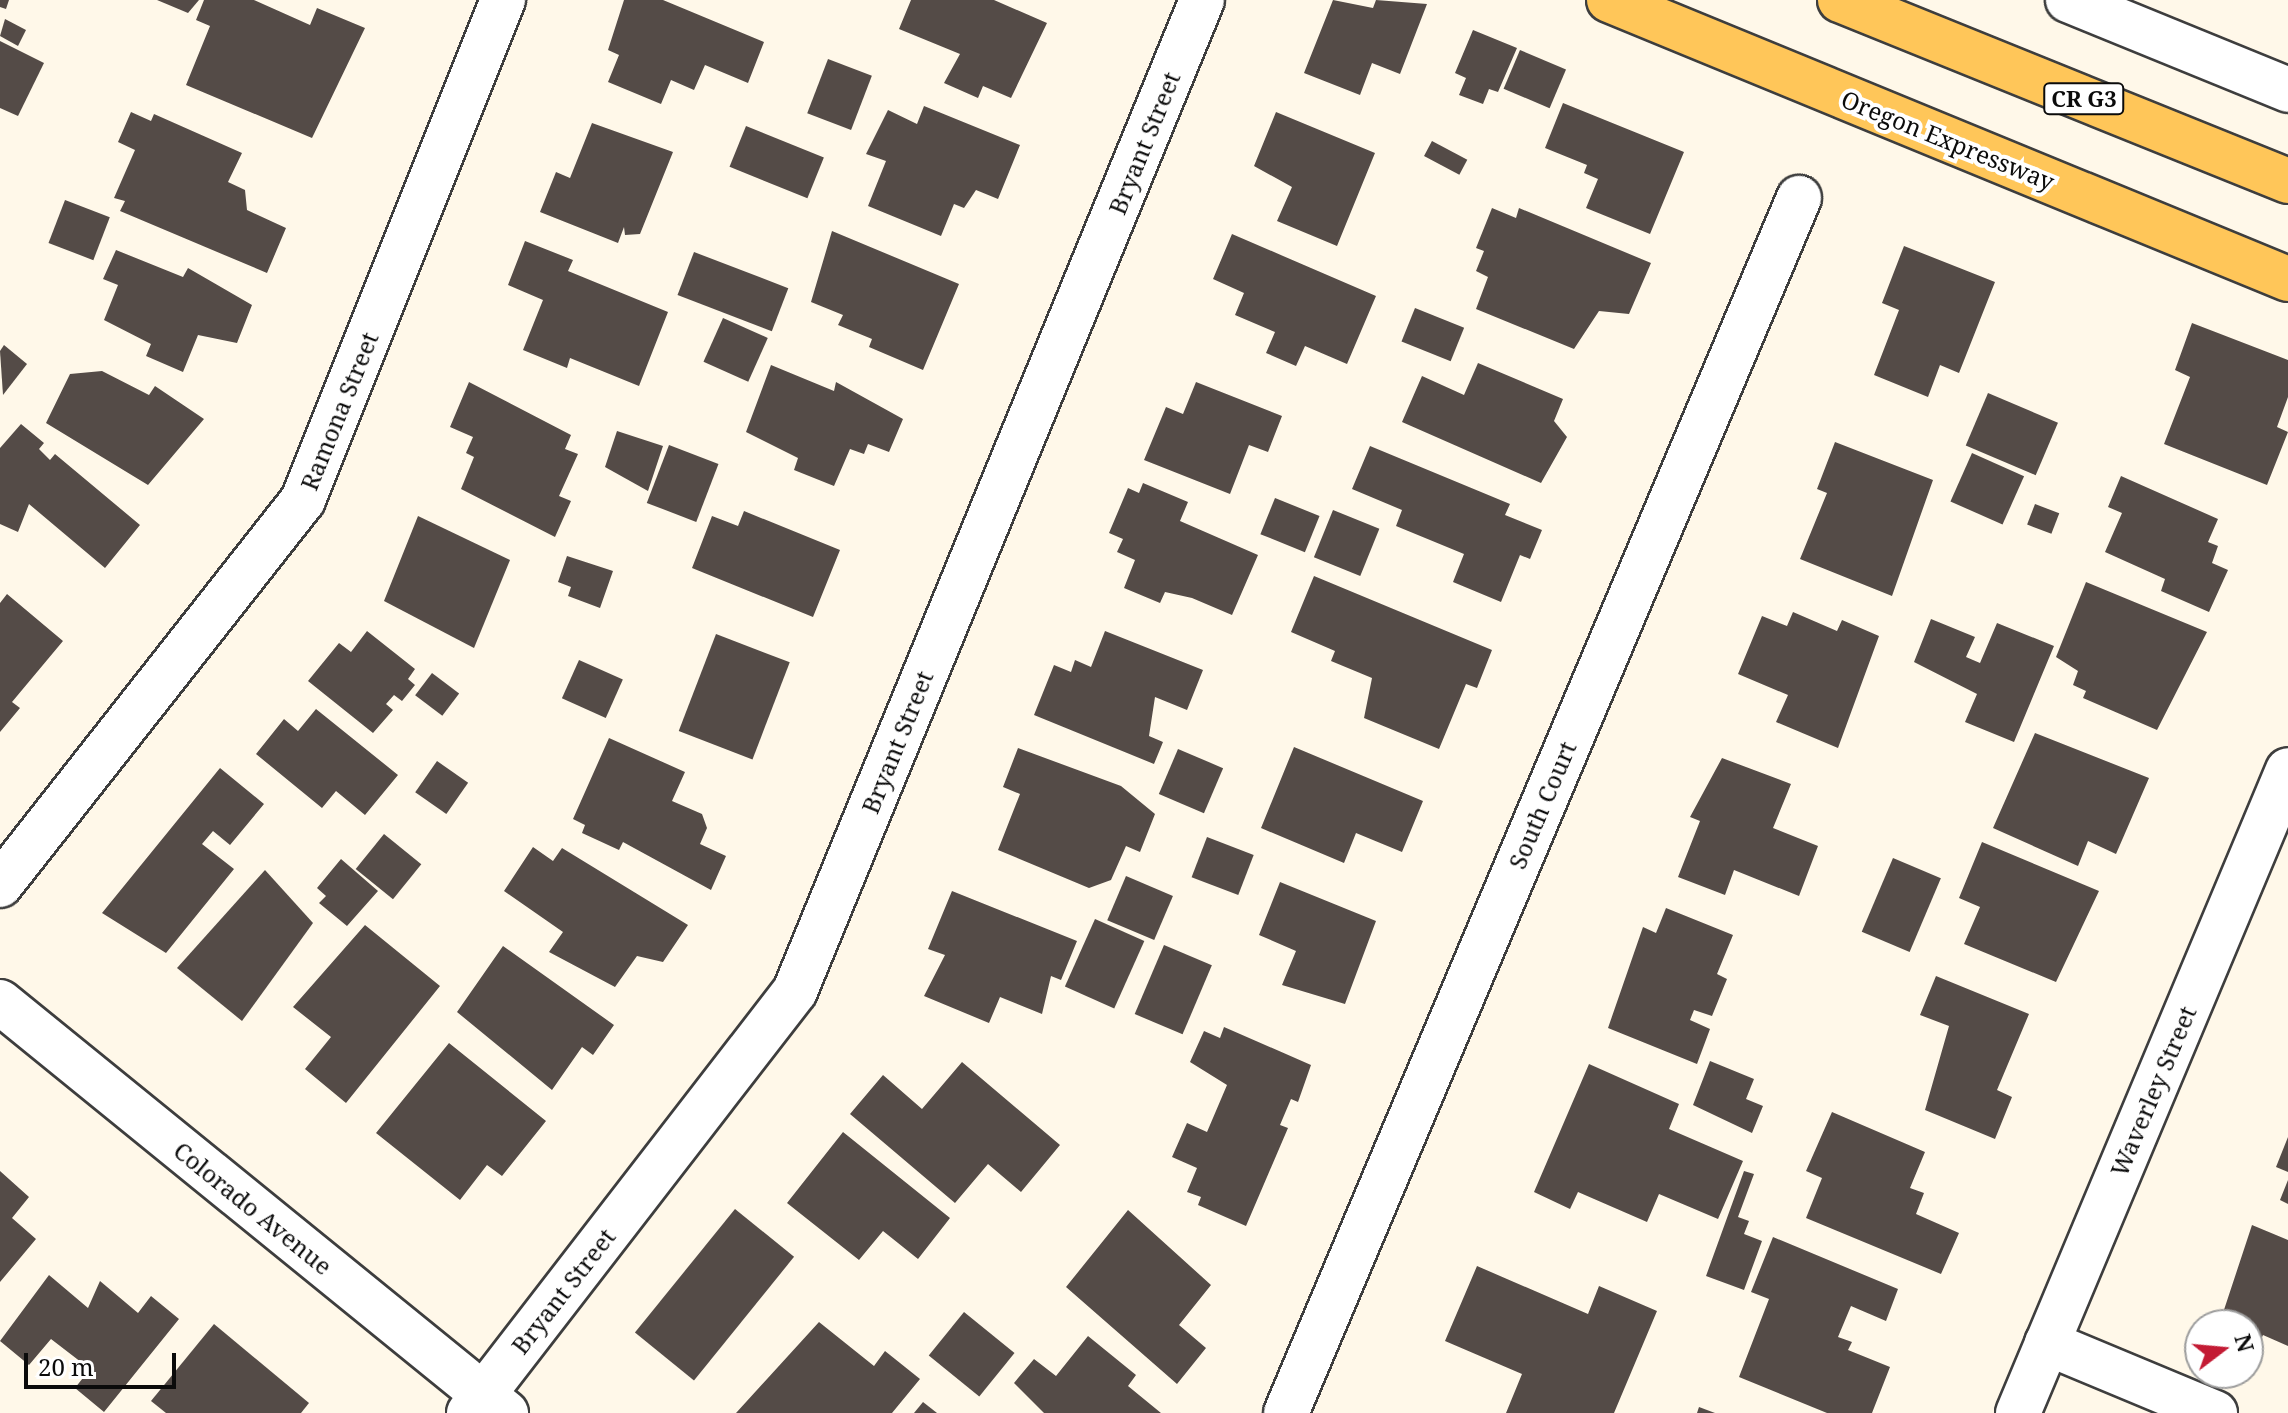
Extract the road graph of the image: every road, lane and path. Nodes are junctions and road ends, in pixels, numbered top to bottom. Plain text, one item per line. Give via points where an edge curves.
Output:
1 (503, 0) edge
2 (1202, 0) edge
3 (1609, 0) edge
4 (1840, 0) edge
5 (2068, 0) edge
6 (2288, 90) edge
7 (2288, 181) edge
8 (1799, 198) dead end
9 (2288, 279) edge
10 (2288, 770) edge
11 (0, 885) edge
12 (0, 1002) edge
13 (2047, 1343) junction
14 (487, 1407) edge
15 (1286, 1413) edge
16 (2018, 1413) edge
17 (2215, 1413) edge

1 - 11 street, Ramona Street via 303,500
2 - 14 street, Bryant Street via 795,991
3 - 9 main road, Oregon Expressway
4 - 7 main road, CR G3
5 - 6 street
8 - 15 street, South Court
10 - 13 street, Waverley Street
12 - 14 street, Colorado Avenue
13 - 16 street, Waverley Street
13 - 17 street

